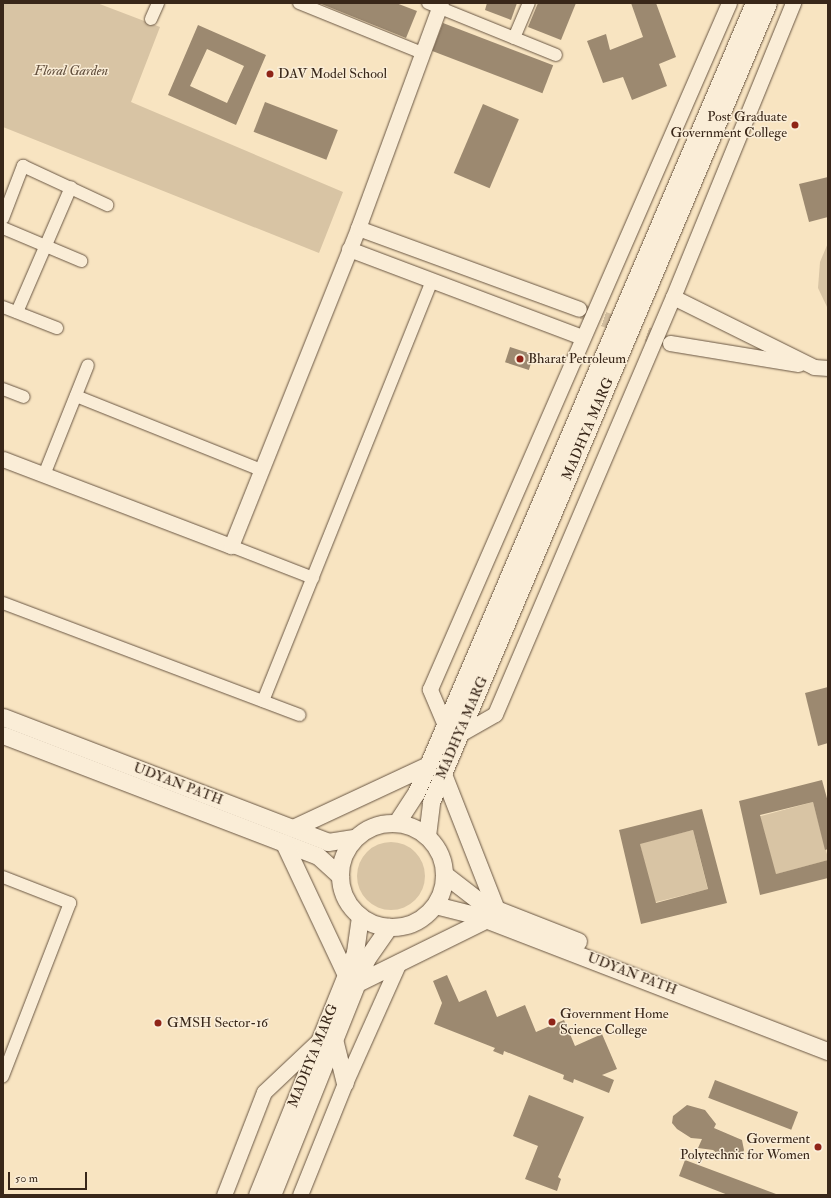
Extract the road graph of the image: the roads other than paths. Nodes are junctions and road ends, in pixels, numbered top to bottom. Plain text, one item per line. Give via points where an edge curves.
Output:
1 (158, 3) edge
2 (299, 3) edge
3 (529, 3) edge
4 (729, 3) edge
5 (754, 3) edge
6 (768, 3) edge
7 (793, 3) edge
8 (436, 5) edge
9 (152, 19) dead end
10 (514, 38) junction
11 (422, 53) junction
12 (556, 55) dead end
13 (72, 187) junction
14 (8, 188) edge
15 (107, 205) dead end
16 (3, 218) edge
17 (3, 228) edge
18 (358, 228) junction
19 (46, 246) junction
20 (349, 250) junction
21 (81, 260) dead end
22 (432, 280) junction
23 (673, 297) junction
24 (3, 307) edge
25 (579, 309) tunnel mouth
26 (17, 312) junction
27 (57, 328) dead end
28 (582, 337) junction
29 (670, 342) tunnel mouth
30 (88, 365) dead end
31 (821, 367) edge
32 (3, 389) edge
33 (76, 396) junction
34 (24, 397) dead end
35 (3, 459) edge
36 (261, 470) junction
37 (44, 475) junction
38 (231, 546) junction
39 (313, 578) junction
40 (3, 603) edge
41 (263, 701) junction
42 (300, 715) dead end
43 (3, 717) edge
44 (445, 725) junction
45 (460, 734) junction
46 (3, 735) edge
47 (428, 765) junction
48 (443, 774) junction
49 (397, 822) junction
50 (292, 828) junction
51 (427, 836) junction
52 (354, 838) junction
53 (284, 843) junction
54 (444, 874) junction
55 (340, 876) junction
56 (3, 877) edge
57 (435, 905) junction
58 (491, 914) junction
59 (360, 916) junction
60 (389, 927) junction
61 (400, 962) junction
62 (351, 979) junction
63 (828, 1038) edge
64 (327, 1039) junction
65 (828, 1051) edge
66 (3, 1076) edge
67 (346, 1083) junction
68 (224, 1195) edge
69 (257, 1195) edge
70 (272, 1195) edge
71 (300, 1195) edge

1 - 9 street
2 - 11 street
3 - 10 street
4 - 28 street
5 - 44 main road, MADHYA MARG
6 - 45 main road, MADHYA MARG
7 - 23 street
8 - 10 street
8 - 11 street
10 - 12 street
11 - 18 street
13 - 14 street via 23,166
13 - 15 street
13 - 19 street
14 - 16 street
17 - 19 street
18 - 20 street
18 - 25 street
19 - 21 street
19 - 26 street
20 - 22 street
20 - 36 street
22 - 28 street
22 - 39 street
23 - 31 street
23 - 45 street via 495,714
24 - 26 street
26 - 27 street
28 - 44 street via 430,689
29 - 31 street
30 - 33 street
32 - 34 street
33 - 36 street
33 - 37 street
35 - 37 street
36 - 38 street
37 - 38 street
38 - 39 street
39 - 41 street
40 - 41 street
41 - 42 street
43 - 50 main road, UDYAN PATH
44 - 47 main road, MADHYA MARG
45 - 48 main road, MADHYA MARG
46 - 53 main road, UDYAN PATH
47 - 49 main road, MADHYA MARG via 416,793
47 - 50 main road
48 - 51 main road, MADHYA MARG via 431,802
48 - 58 main road
49 - 51 main road via 416,828
49 - 52 main road via 381,823
50 - 52 main road, UDYAN PATH via 328,842
51 - 54 main road via 438,851
52 - 55 main road via 348,846
53 - 55 main road, UDYAN PATH via 318,856
53 - 62 main road
54 - 57 main road via 444,882
54 - 58 main road, UDYAN PATH via 483,904
55 - 59 main road via 346,900
56 - 66 street via 70,903
57 - 58 main road, UDYAN PATH
57 - 60 main road via 424,916 410,924
58 - 61 main road
58 - 63 main road, UDYAN PATH
58 - 65 main road, UDYAN PATH
59 - 60 main road
59 - 62 main road, MADHYA MARG
60 - 62 main road, MADHYA MARG
61 - 62 main road
61 - 67 street
62 - 64 main road, MADHYA MARG
64 - 67 main road
64 - 68 street via 264,1092
64 - 69 main road, MADHYA MARG
64 - 70 main road, MADHYA MARG
67 - 71 street

